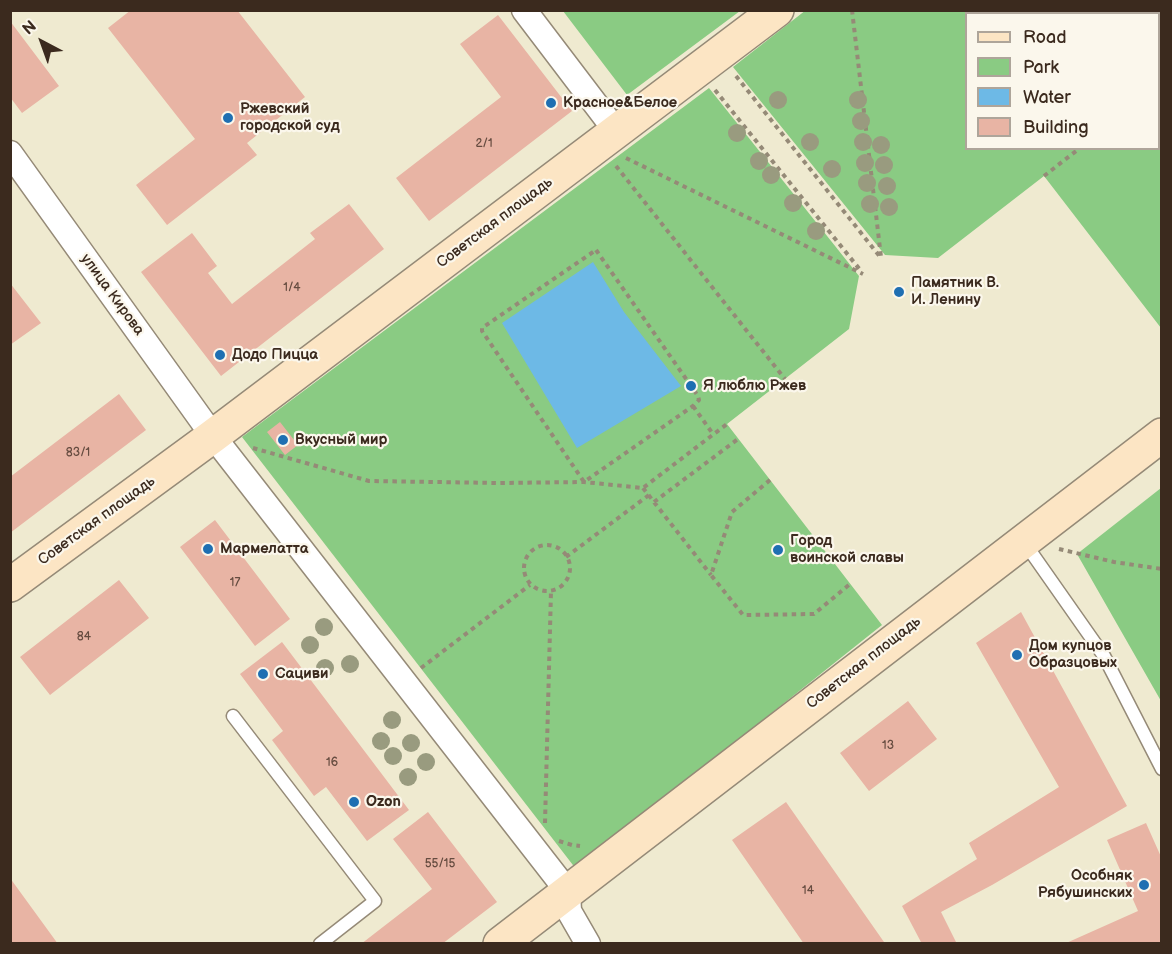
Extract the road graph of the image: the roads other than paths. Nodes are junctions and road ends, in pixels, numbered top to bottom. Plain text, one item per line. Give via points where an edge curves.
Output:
1 (524, 10) edge
2 (777, 10) edge
3 (607, 138) junction
4 (10, 153) edge
5 (1161, 435) edge
6 (213, 436) junction
7 (1023, 540) junction
8 (10, 585) edge
9 (233, 716) dead end
10 (1161, 769) edge
11 (568, 892) junction
12 (320, 944) edge
13 (501, 944) edge
14 (588, 944) edge

1 - 3 street
2 - 3 street, Советская площадь
3 - 6 street, Советская площадь
4 - 6 street, улица Кирова
5 - 7 street, Советская площадь
6 - 8 street, Советская площадь
6 - 11 street
7 - 10 lane via 1104,656
7 - 11 street, Советская площадь
9 - 12 lane via 375,901
11 - 13 street, Советская площадь
11 - 14 street via 569,911

